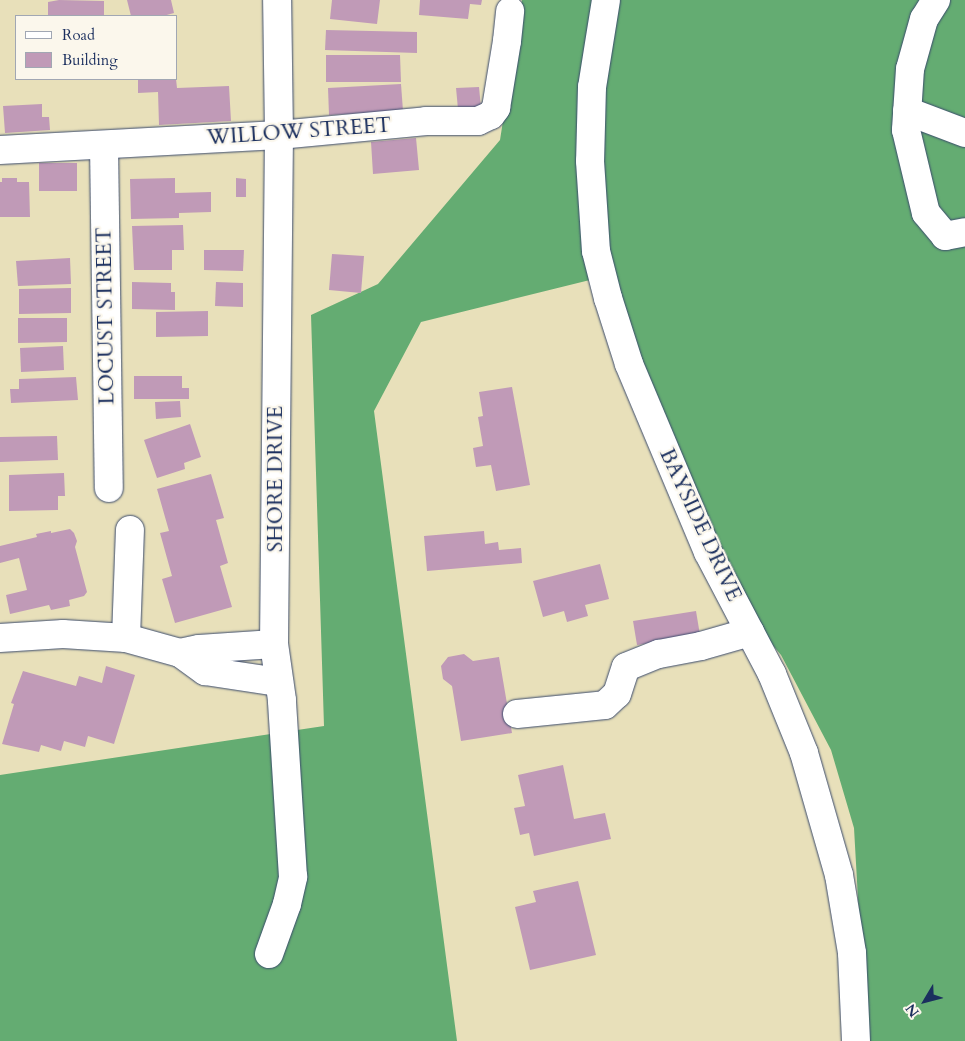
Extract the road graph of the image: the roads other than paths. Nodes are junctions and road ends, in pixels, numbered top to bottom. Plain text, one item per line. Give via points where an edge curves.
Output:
1 (277, 0) edge
2 (606, 0) edge
3 (936, 0) edge
4 (510, 11) dead end
5 (907, 111) junction
6 (965, 133) edge
7 (279, 135) junction
8 (104, 145) junction
9 (0, 150) edge
10 (965, 232) edge
11 (109, 488) dead end
12 (130, 530) dead end
13 (750, 632) junction
14 (0, 638) edge
15 (126, 638) junction
16 (274, 644) junction
17 (180, 653) junction
18 (279, 682) junction
19 (517, 714) dead end
20 (269, 954) dead end
21 (856, 1041) edge

1 - 7 street, SHORE DRIVE
2 - 13 street, BAYSIDE DRIVE via 592,87 590,160 596,251 629,364 708,552
3 - 5 street via 924,19 910,69
4 - 7 street, WILLOW STREET via 498,100 491,115 478,121 426,121
5 - 6 street
5 - 10 street via 906,130 926,213 945,236
7 - 8 street, WILLOW STREET
7 - 16 street, SHORE DRIVE
8 - 9 street, WILLOW STREET
8 - 11 street, LOCUST STREET
12 - 15 street
13 - 19 street via 659,654 626,667 617,694 605,705
13 - 21 street, BAYSIDE DRIVE via 772,674 804,753 839,875 852,953
14 - 15 street via 63,634
15 - 17 street
16 - 17 street
16 - 18 street, SHORE DRIVE
17 - 18 street via 205,671
18 - 20 street, SHORE DRIVE via 293,877

